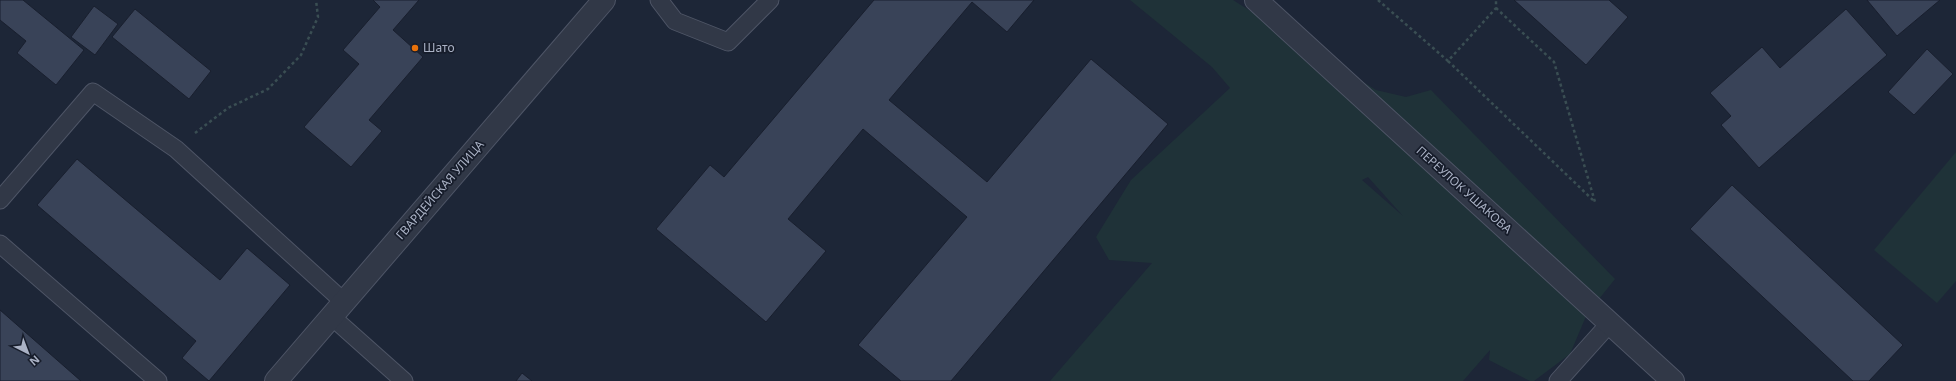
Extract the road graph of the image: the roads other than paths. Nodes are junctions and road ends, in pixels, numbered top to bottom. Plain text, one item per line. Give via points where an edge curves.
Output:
1 (604, 0) edge
2 (659, 0) edge
3 (770, 0) edge
4 (1256, 0) edge
5 (0, 200) edge
6 (0, 244) edge
7 (338, 309) junction
8 (1610, 323) junction
9 (158, 381) edge
10 (276, 381) edge
11 (404, 381) edge
12 (1558, 381) edge
13 (1673, 381) edge

1 - 7 street, ГВАРДЕЙСКАЯ УЛИЦА
2 - 3 lane via 674,21 728,42
4 - 8 street, ПЕРЕУЛОК УШАКОВА
5 - 7 lane via 92,92 176,150
6 - 9 lane
7 - 10 street, ГВАРДЕЙСКАЯ УЛИЦА
7 - 11 lane
8 - 12 lane
8 - 13 street, ПЕРЕУЛОК УШАКОВА

